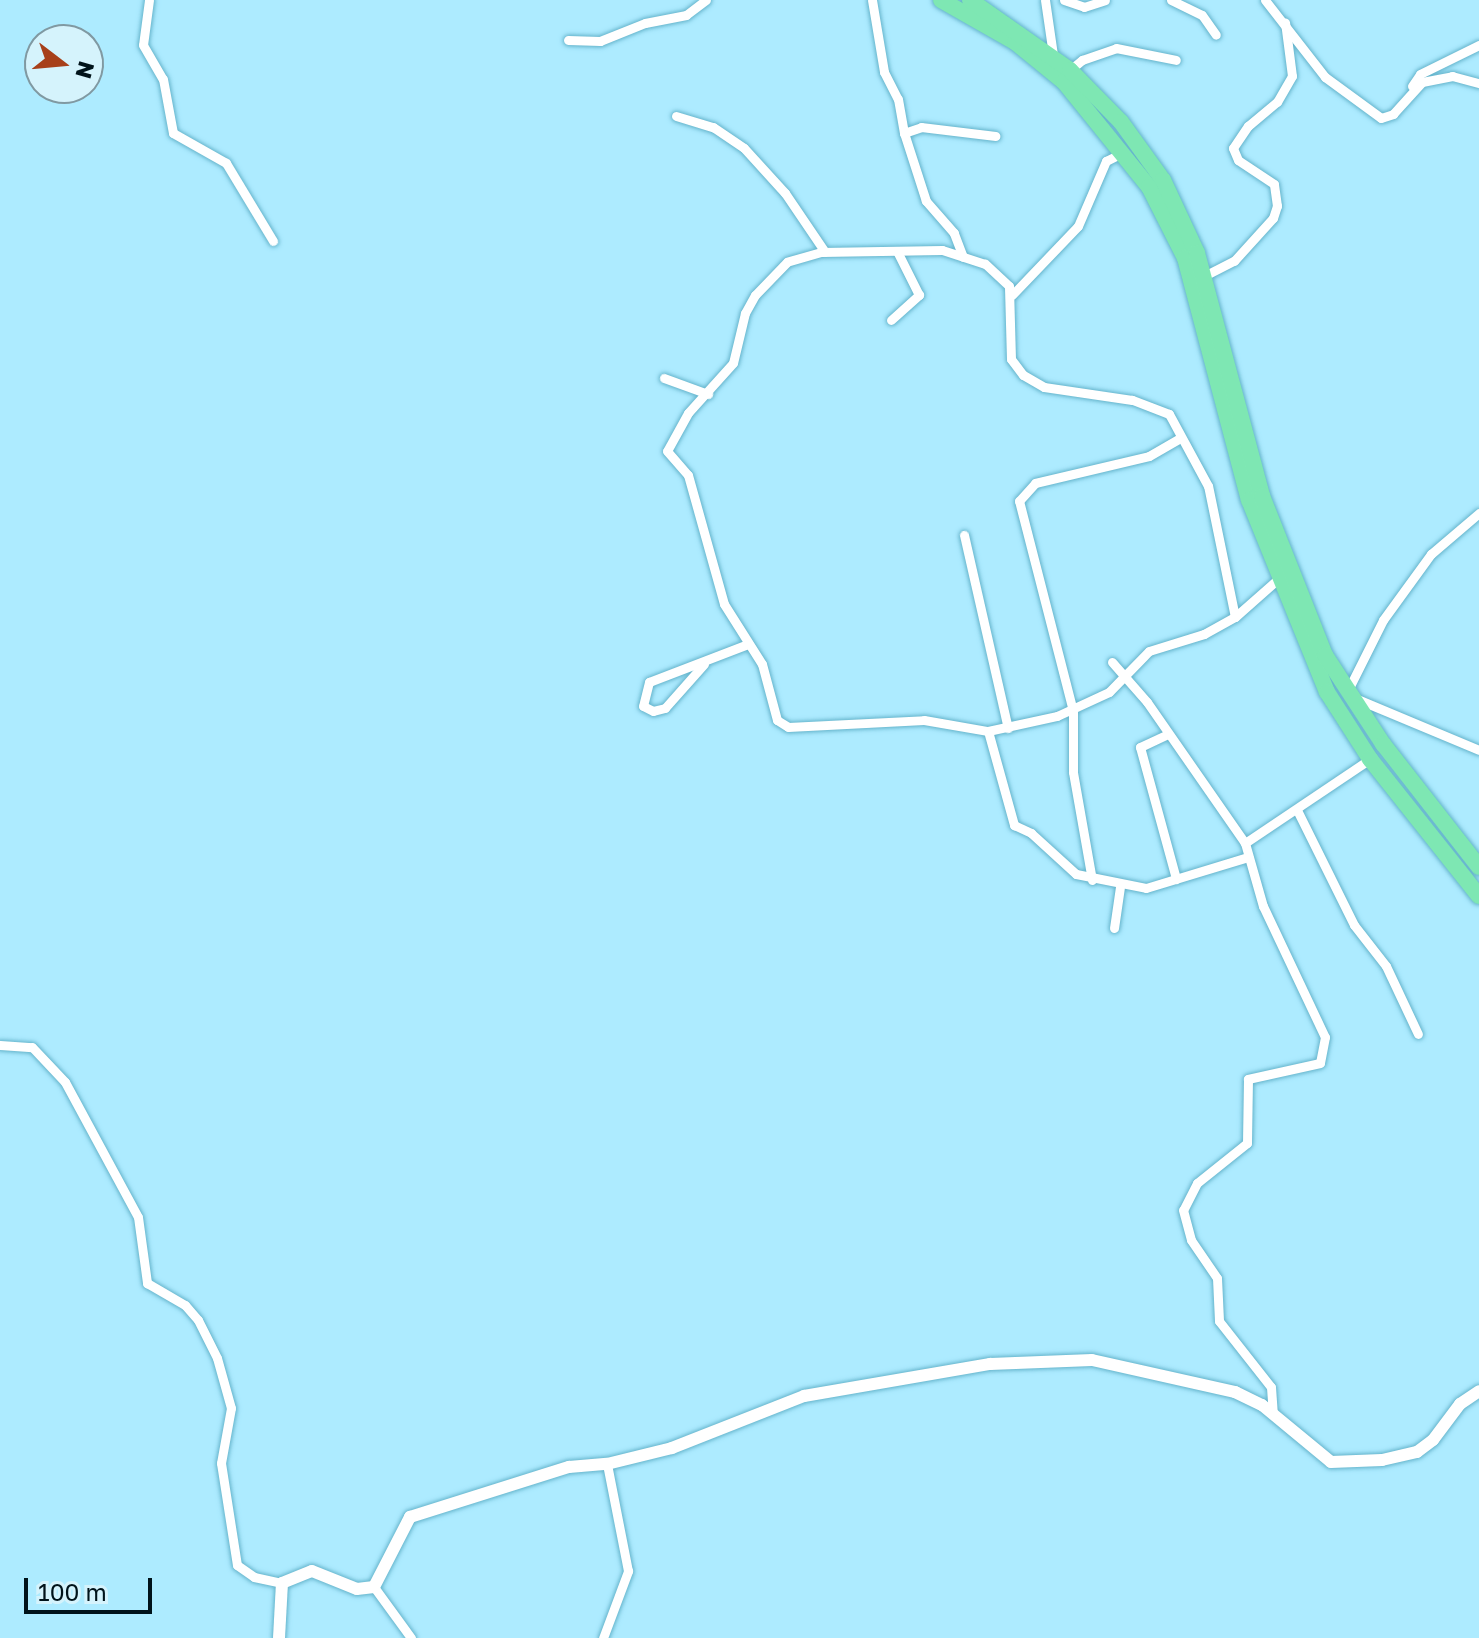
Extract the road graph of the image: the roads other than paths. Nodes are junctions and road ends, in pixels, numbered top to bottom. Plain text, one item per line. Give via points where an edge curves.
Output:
1 (149, 0) edge
2 (706, 0) edge
3 (872, 0) edge
4 (941, 0) edge
5 (970, 0) edge
6 (1045, 0) edge
7 (1064, 0) edge
8 (1105, 0) edge
9 (1171, 0) edge
10 (1265, 0) edge
11 (1285, 22) junction
12 (1216, 35) dead end
13 (568, 40) dead end
14 (1479, 45) edge
15 (1053, 55) junction
16 (1176, 60) dead end
17 (1070, 70) junction
18 (1479, 83) edge
19 (1410, 93) junction
20 (676, 116) dead end
21 (904, 133) junction
22 (995, 136) dead end
23 (1124, 152) junction
24 (273, 241) dead end
25 (897, 251) junction
26 (825, 252) junction
27 (963, 257) junction
28 (1204, 276) junction
29 (1012, 295) junction
30 (891, 320) dead end
31 (664, 378) dead end
32 (708, 394) junction
33 (1180, 438) junction
34 (1479, 513) edge
35 (964, 535) dead end
36 (1277, 580) junction
37 (1235, 617) junction
38 (748, 644) junction
39 (1112, 662) dead end
40 (704, 664) junction
41 (1127, 676) junction
42 (1347, 693) junction
43 (1073, 711) junction
44 (1008, 728) junction
45 (988, 731) junction
46 (1168, 734) junction
47 (1479, 750) edge
48 (1370, 759) junction
49 (1297, 810) junction
50 (1245, 843) junction
51 (1248, 857) junction
52 (1479, 867) edge
53 (1176, 879) junction
54 (1092, 880) junction
55 (1120, 887) junction
56 (1479, 896) edge
57 (1114, 928) dead end
58 (1418, 1034) dead end
59 (0, 1045) edge
60 (1479, 1391) edge
61 (1273, 1414) junction
62 (607, 1464) junction
63 (282, 1583) junction
64 (374, 1587) junction
65 (279, 1638) edge
66 (411, 1638) edge
67 (603, 1638) edge

1 - 24 street via 143,45 168,92 173,133 226,163
2 - 13 street via 686,15 645,23 600,41
3 - 21 street via 884,72 898,99
4 - 23 highway via 1045,65
5 - 15 highway
6 - 15 street
7 - 8 street via 1084,7
9 - 12 street via 1202,15
10 - 11 street
11 - 19 street via 1325,77 1368,113 1387,117
11 - 28 street via 1292,76 1277,102 1248,126 1233,148 1238,160 1274,184 1278,194 1273,218 1234,261
14 - 19 street via 1420,74
15 - 17 highway
16 - 17 street via 1116,48
17 - 28 highway via 1121,122 1163,180
18 - 19 street via 1437,77
20 - 26 street via 713,127 744,148 785,193
21 - 22 street via 921,127
21 - 27 street via 926,201 954,233
23 - 29 street via 1106,161 1078,226
23 - 36 highway via 1167,218 1185,258 1249,500
25 - 26 street
25 - 27 street via 942,250
25 - 30 street via 919,295
26 - 32 street via 787,262 755,295 733,363
27 - 29 street via 994,269
28 - 42 highway via 1262,496 1293,583
29 - 33 street via 1011,359 1023,375 1052,389 1151,405 1169,414
31 - 32 street
32 - 38 street via 688,413 667,451 688,475 724,604
33 - 37 street via 1208,486
33 - 43 street via 1149,456 1035,483 1021,495
34 - 42 street via 1431,554 1383,620
35 - 44 street
36 - 37 street
36 - 48 highway via 1327,692
37 - 41 street via 1204,634 1149,651
38 - 40 street
38 - 45 street via 762,664 777,720 785,726 932,720
39 - 41 street
40 - 40 street via 649,682 643,706 653,711 665,708
41 - 43 street
41 - 46 street
42 - 47 street via 1387,716
42 - 52 highway
43 - 44 street
43 - 54 street via 1073,772
44 - 45 street
45 - 54 street via 1014,825 1031,833 1063,866
46 - 50 street
46 - 53 street via 1140,747
48 - 49 street
48 - 56 highway
49 - 50 street
49 - 58 street via 1354,925 1386,966
50 - 51 street
51 - 53 street
51 - 61 street via 1263,906 1325,1037 1325,1055 1320,1063 1282,1075 1248,1079 1247,1143 1197,1183 1183,1210 1191,1240 1217,1278 1219,1321 1271,1387
53 - 55 street via 1146,888
54 - 55 street
55 - 57 street
59 - 63 street via 32,1047 65,1082 138,1217 147,1283 185,1305 198,1320 229,1392 231,1425 221,1463 237,1565 254,1577
60 - 61 street via 1460,1404 1417,1452 1382,1460 1331,1462
61 - 62 street via 1243,1395 1195,1380 1055,1357 804,1396 681,1445
62 - 64 street via 569,1467 410,1517
62 - 67 street via 628,1571
63 - 64 street via 312,1571 357,1589
63 - 65 street
64 - 66 street

